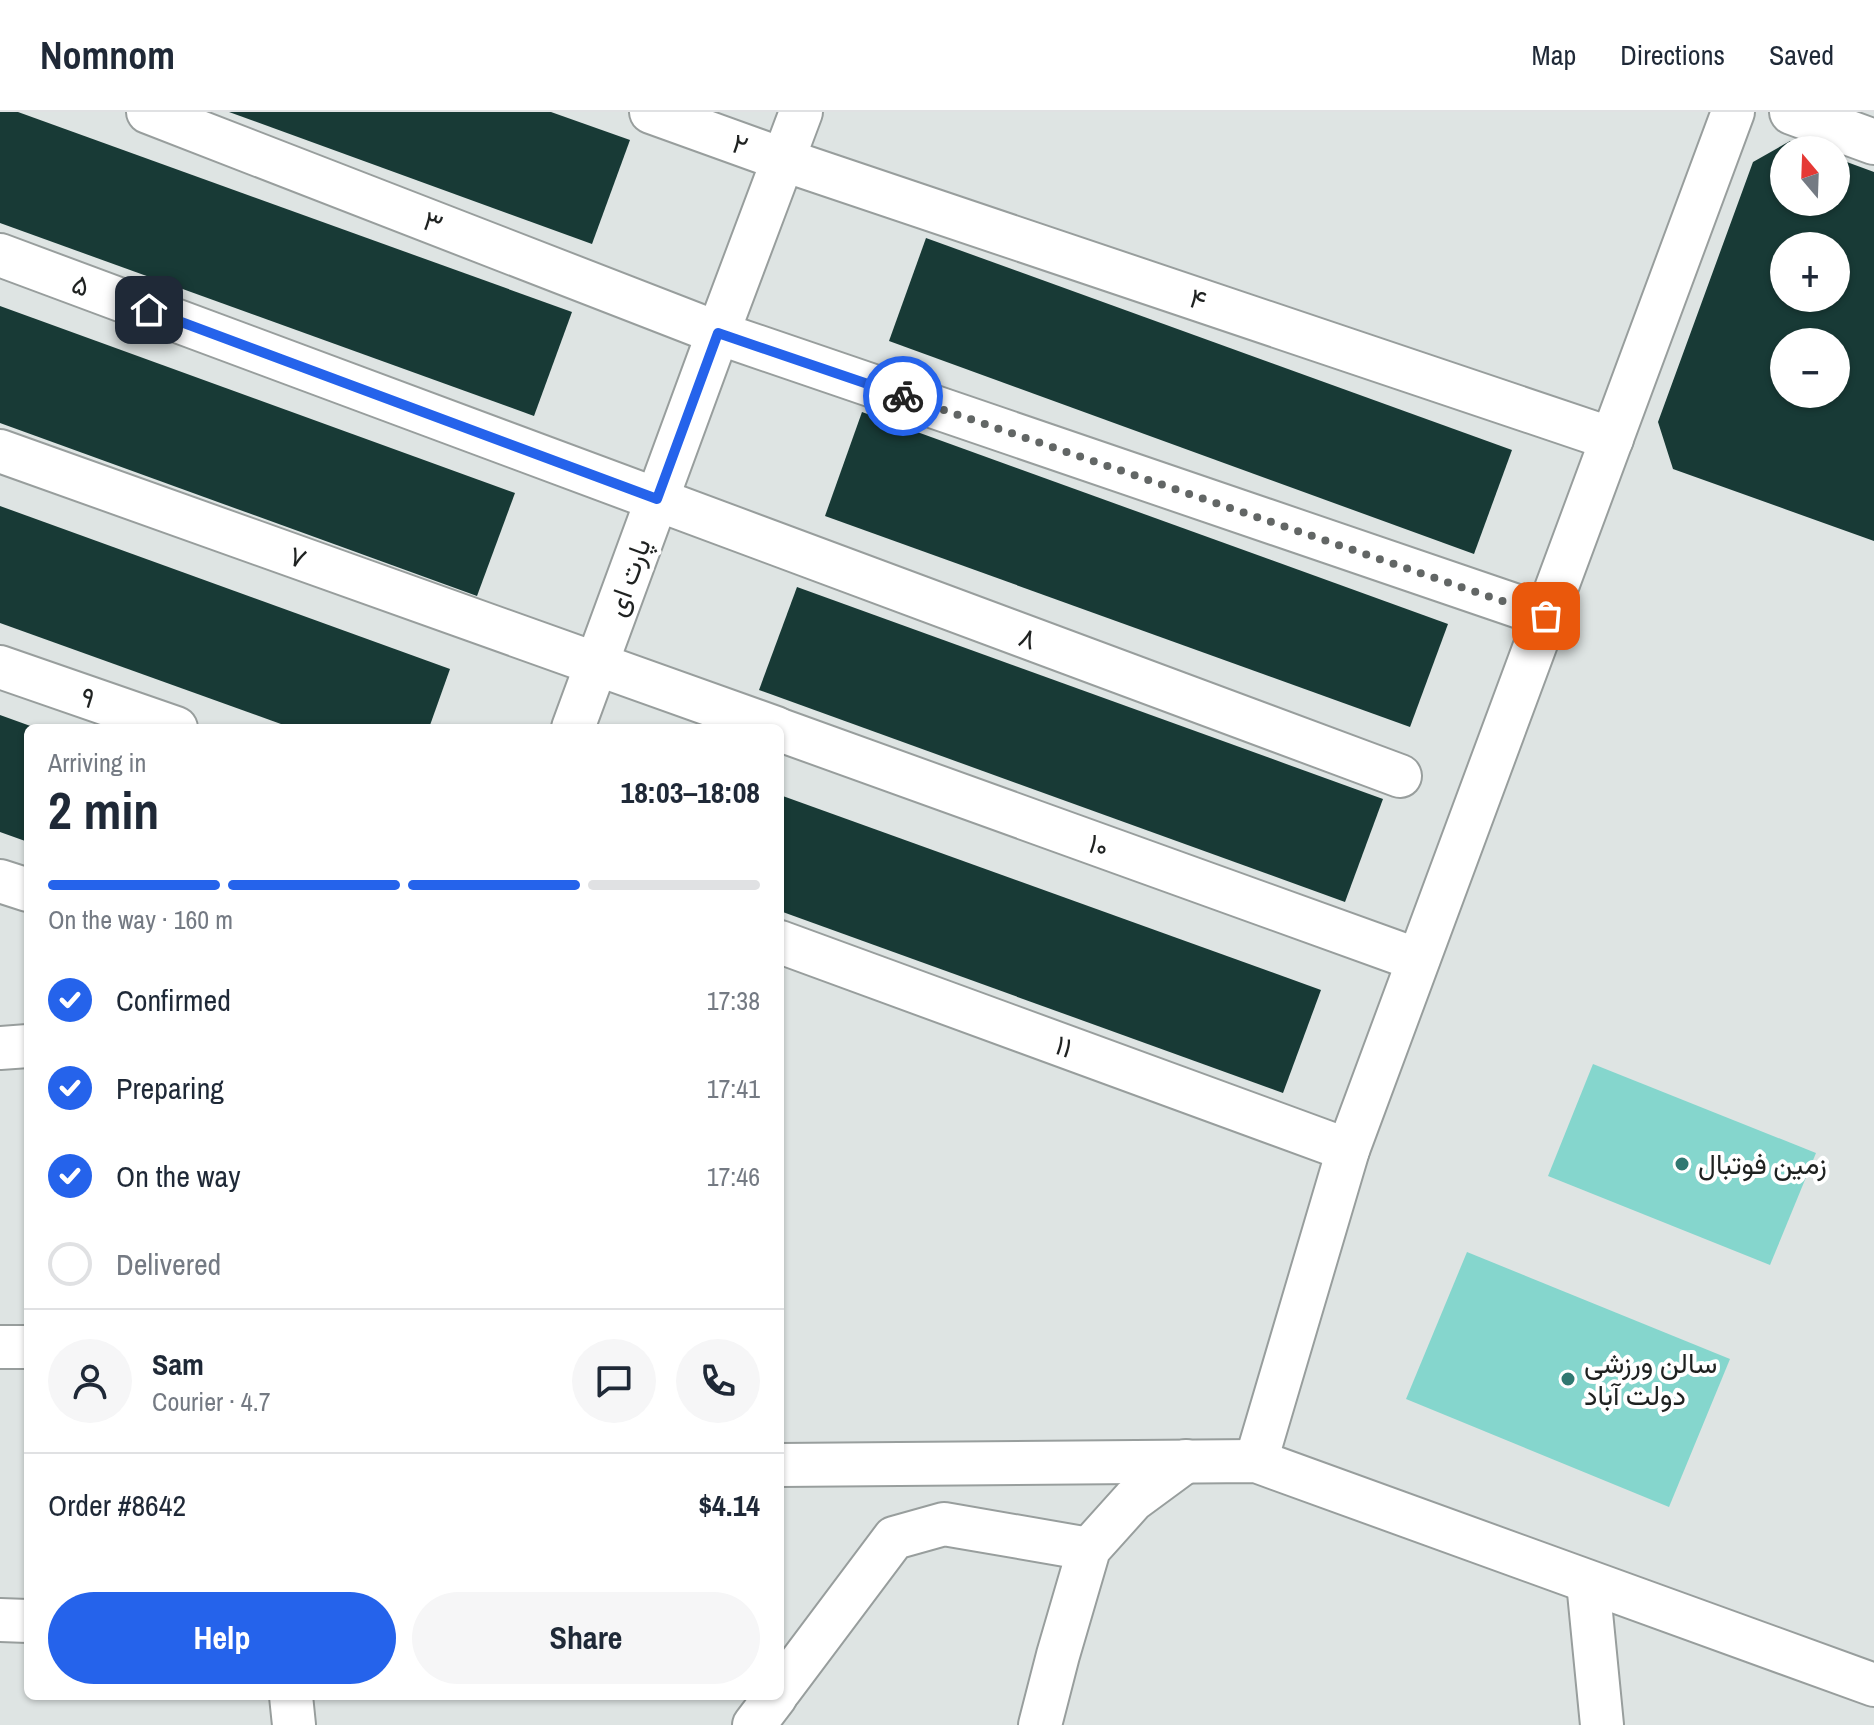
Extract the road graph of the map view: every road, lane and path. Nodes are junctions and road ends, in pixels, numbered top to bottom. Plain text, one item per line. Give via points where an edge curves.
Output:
1 (148, 112) edge
2 (651, 112) edge
3 (801, 112) edge
4 (1733, 112) edge
5 (1792, 112) edge
6 (1874, 142) edge
7 (784, 160) junction
8 (0, 255) edge
9 (718, 333) junction
10 (1612, 439) junction
11 (0, 451) edge
12 (657, 499) junction
13 (1546, 616) junction
14 (596, 663) junction
15 (0, 667) edge
16 (164, 724) edge
17 (574, 724) edge
18 (764, 724) edge
19 (784, 731) edge
20 (1400, 776) dead end
21 (0, 881) edge
22 (24, 889) edge
23 (784, 943) edge
24 (1418, 960) junction
25 (24, 1046) edge
26 (0, 1048) edge
27 (1348, 1150) junction
28 (0, 1347) edge
29 (24, 1347) edge
30 (1186, 1461) junction
31 (1256, 1461) junction
32 (784, 1465) edge
33 (1089, 1549) junction
34 (1588, 1582) junction
35 (0, 1620) edge
36 (24, 1621) edge
37 (784, 1685) edge
38 (1874, 1685) edge
39 (291, 1700) edge
40 (773, 1700) edge
41 (294, 1725) edge
42 (754, 1725) edge
43 (1040, 1725) edge
44 (1602, 1725) edge

1 - 9 street, ۳
2 - 7 street, ۲
3 - 7 street, پارت ای
4 - 10 street
5 - 6 street
7 - 9 street, پارت ای
7 - 10 street, ۴
8 - 12 street, ۵
9 - 12 street, پارت ای
9 - 13 street, ۳
10 - 13 street
11 - 14 street, ۷
12 - 14 street, پارت ای
12 - 20 street, ۸
13 - 24 street
14 - 17 street, پارت ای
14 - 18 street, ۱۰
15 - 16 street, ۹
19 - 24 street, ۱۰
21 - 22 street
23 - 27 street, ۱۱
24 - 27 street
25 - 26 street
27 - 31 street
28 - 29 street
30 - 31 street
30 - 32 street
30 - 33 street via 1133,1500
31 - 34 street
33 - 37 street via 944,1524 894,1538
33 - 43 street
34 - 38 street
34 - 44 street
35 - 36 street
39 - 41 street
40 - 42 street

